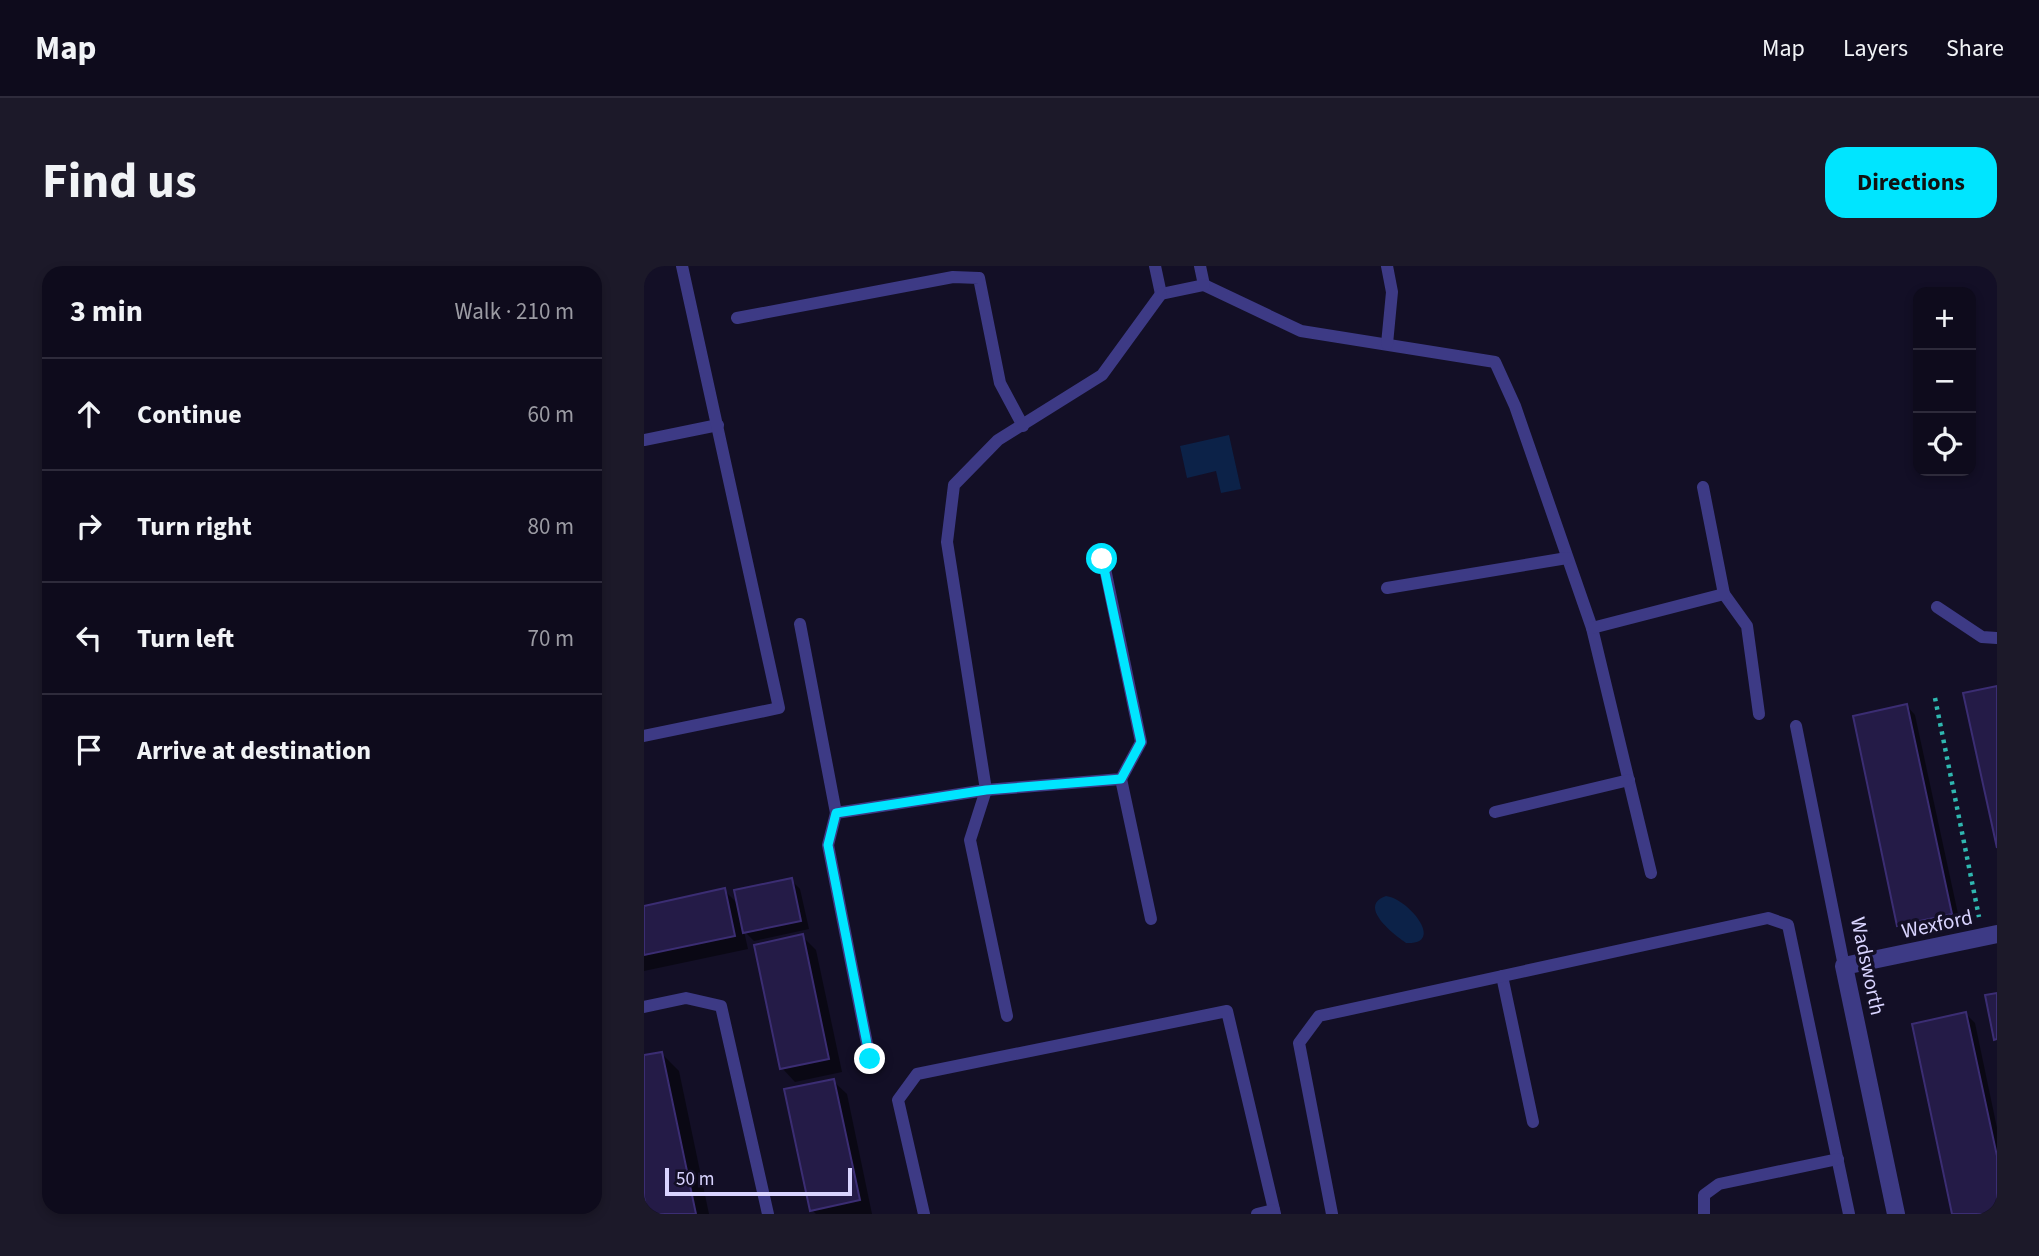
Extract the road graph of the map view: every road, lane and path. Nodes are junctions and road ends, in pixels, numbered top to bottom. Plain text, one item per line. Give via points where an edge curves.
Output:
1 (682, 266) edge
2 (1155, 266) edge
3 (1200, 266) edge
4 (1387, 266) edge
5 (1204, 285) junction
6 (1161, 294) junction
7 (737, 318) dead end
8 (1387, 344) junction
9 (718, 425) junction
10 (1023, 426) junction
11 (644, 440) edge
12 (1703, 487) dead end
13 (1567, 558) junction
14 (1102, 559) dead end
15 (1387, 587) dead end
16 (1724, 594) junction
17 (1937, 607) dead end
18 (800, 624) dead end
19 (1592, 628) junction
20 (1997, 638) edge
21 (1935, 698) dead end
22 (1759, 714) dead end
23 (1796, 726) dead end
24 (644, 736) edge
25 (1121, 779) junction
26 (1629, 780) junction
27 (986, 790) junction
28 (836, 813) junction
29 (1495, 813) dead end
30 (1651, 873) dead end
31 (1151, 919) dead end
32 (1990, 936) edge
33 (1844, 966) junction
34 (1502, 976) junction
35 (644, 1007) edge
36 (1007, 1016) dead end
37 (870, 1059) dead end
38 (1533, 1122) dead end
39 (1838, 1159) junction
40 (1274, 1212) edge
41 (768, 1214) edge
42 (924, 1214) edge
43 (1257, 1214) edge
44 (1332, 1214) edge
45 (1703, 1214) edge
46 (1849, 1214) edge
47 (1896, 1214) edge

1 - 9 lane
2 - 6 lane
3 - 5 lane
4 - 8 lane via 1392,292
5 - 6 lane
5 - 8 lane via 1301,331
6 - 10 lane via 1102,375
7 - 10 lane via 953,277 979,278 1000,383
8 - 13 lane via 1494,362 1515,405
9 - 11 lane
9 - 24 lane via 779,708
10 - 27 lane via 998,440 954,485 947,542
12 - 16 lane
13 - 15 lane
13 - 19 lane
14 - 25 lane via 1141,742
16 - 19 lane
16 - 22 lane via 1748,626
17 - 20 lane via 1982,637
18 - 28 lane
19 - 26 lane
21 - 32 path
23 - 33 lane, Wadsworth
25 - 27 lane
25 - 31 lane
26 - 29 lane
26 - 30 lane
27 - 28 lane
27 - 36 lane via 970,840
28 - 37 lane via 828,845
32 - 33 street, Wexford
33 - 47 street, Wadsworth
34 - 38 lane
34 - 39 lane via 1768,918 1788,925
34 - 44 lane via 1319,1016 1299,1043
35 - 41 lane via 686,998 721,1006
39 - 45 lane via 1719,1184 1704,1195
39 - 46 lane
40 - 42 lane via 1227,1010 917,1074 898,1100
40 - 43 lane

